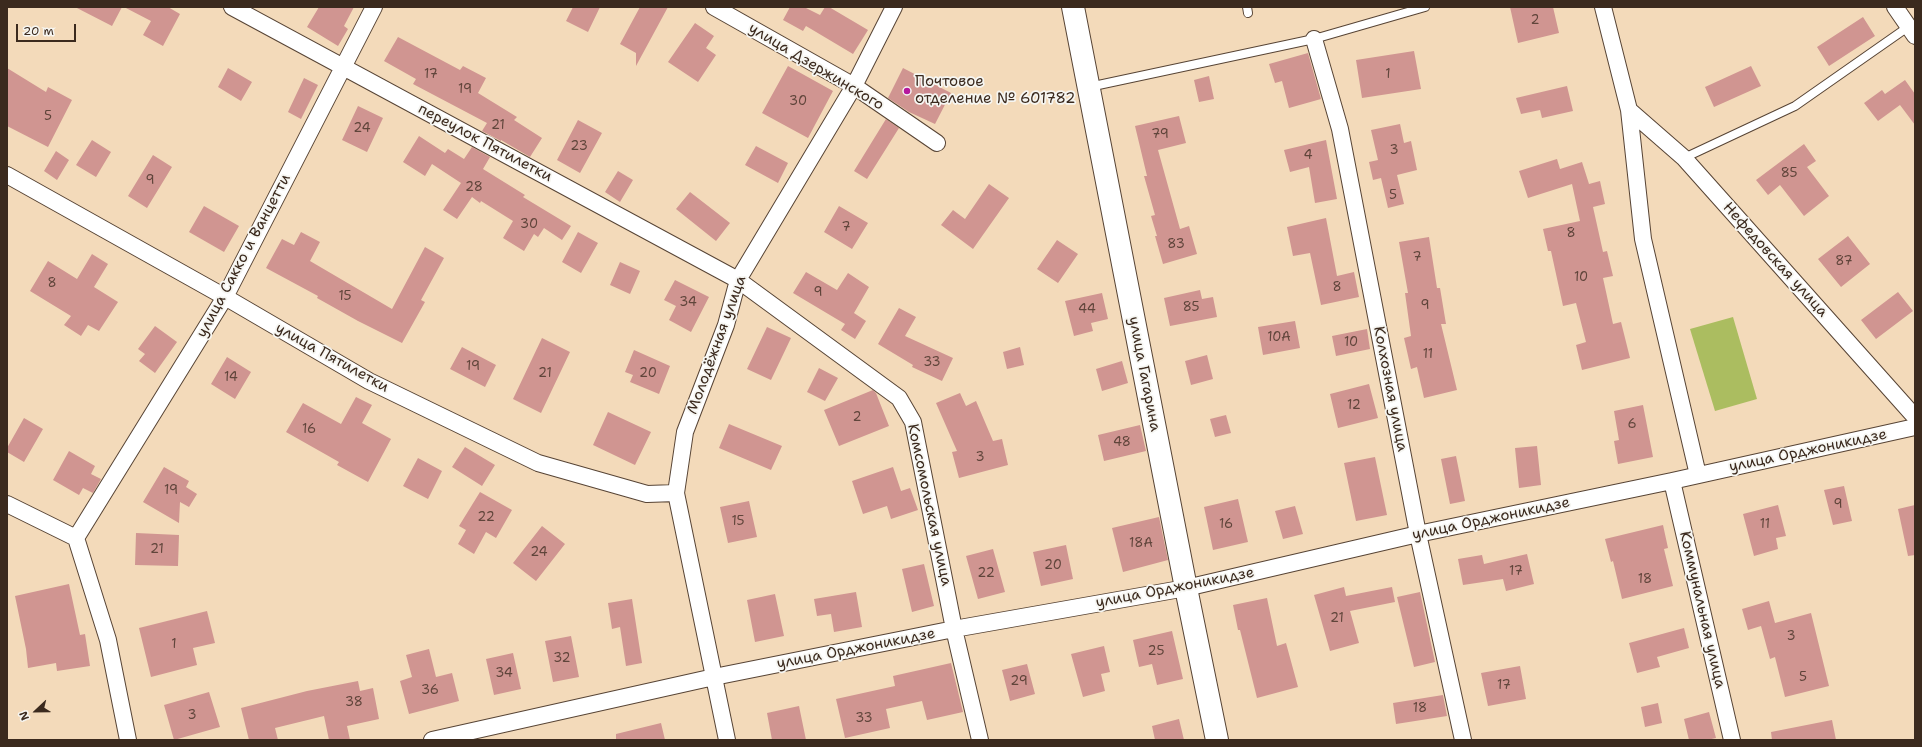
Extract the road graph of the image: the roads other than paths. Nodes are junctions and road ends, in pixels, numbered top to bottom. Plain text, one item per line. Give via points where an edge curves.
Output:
1 (232, 7) edge
2 (374, 7) edge
3 (714, 7) edge
4 (894, 7) edge
5 (1073, 7) edge
6 (1425, 7) edge
7 (1603, 7) edge
8 (1896, 7) edge
9 (1912, 32) edge
10 (1314, 39) junction
11 (343, 66) junction
12 (854, 86) junction
13 (1089, 87) junction
14 (1629, 110) junction
15 (937, 143) dead end
16 (1684, 158) junction
17 (7, 175) edge
18 (738, 280) junction
19 (225, 297) junction
20 (1915, 417) edge
21 (1915, 427) edge
22 (1698, 475) junction
23 (1672, 481) junction
24 (676, 493) junction
25 (7, 504) edge
26 (1418, 534) junction
27 (76, 538) junction
28 (1186, 588) junction
29 (954, 629) junction
30 (714, 677) junction
31 (128, 740) edge
32 (432, 740) edge
33 (726, 740) edge
34 (980, 740) edge
35 (1217, 740) edge
36 (1463, 740) edge
37 (1732, 740) edge

1 - 11 street, переулок Пятилетки
2 - 11 street, улица Сакко и Ванцетти
3 - 12 street, улица Дзержинского
4 - 12 street, Молодёжная улица
5 - 13 main road, улица Гагарина
6 - 10 lane
7 - 14 street
8 - 9 street
9 - 16 lane via 1795,106
10 - 13 lane
10 - 26 street, Колхозная улица via 1340,129
11 - 18 street, переулок Пятилетки
11 - 19 street, улица Сакко и Ванцетти
12 - 15 street, улица Дзержинского
12 - 18 street, Молодёжная улица
13 - 28 main road, улица Гагарина
14 - 16 street, Нефедовская улица
14 - 22 street via 1643,239
16 - 20 street, Нефедовская улица
17 - 19 street, улица Пятилетки
18 - 24 street, Молодёжная улица via 726,325 685,432
18 - 29 street, Комсомольская улица via 899,398 913,422
19 - 24 street, улица Пятилетки via 369,381 538,463 647,494
19 - 27 street, улица Сакко и Ванцетти
21 - 22 street, улица Орджоникидзе
22 - 23 street, улица Орджоникидзе
23 - 26 street, улица Орджоникидзе
23 - 37 street, Коммунальная улица
24 - 30 street, Молодёжная улица
25 - 27 street
26 - 28 street, улица Орджоникидзе
26 - 36 street, Колхозная улица
27 - 31 street via 108,640
28 - 29 street, улица Орджоникидзе
28 - 35 main road, улица Гагарина
29 - 30 street, улица Орджоникидзе
29 - 34 street, Комсомольская улица
30 - 32 street, улица Орджоникидзе
30 - 33 street, Молодёжная улица

